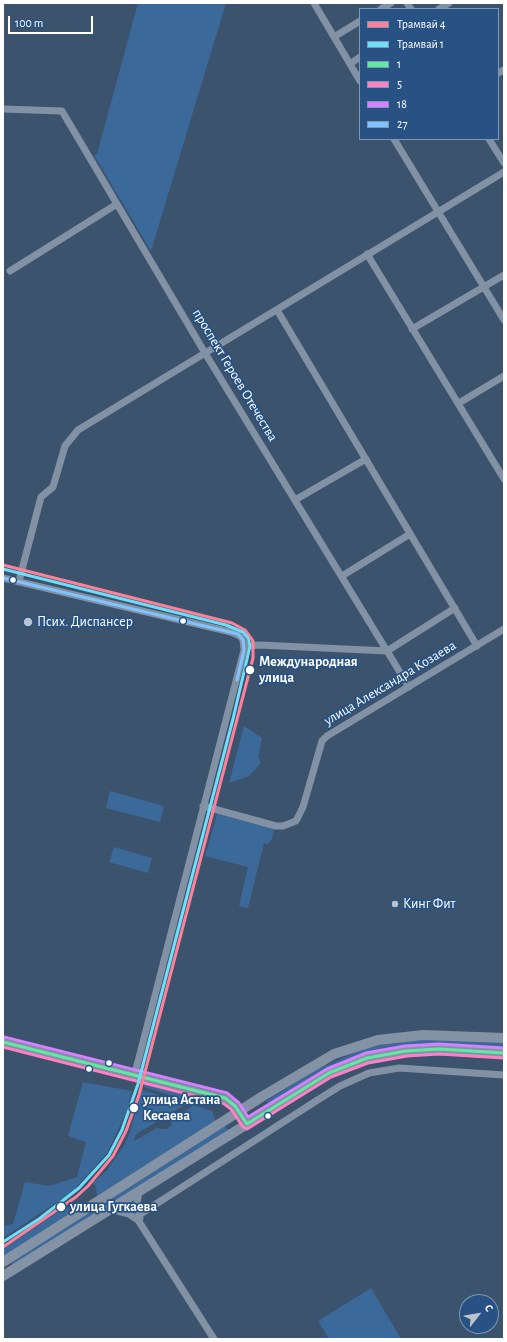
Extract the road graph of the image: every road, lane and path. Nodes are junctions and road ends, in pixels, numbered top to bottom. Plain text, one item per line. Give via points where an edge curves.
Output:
1 (314, 3) edge
2 (392, 3) edge
3 (383, 8) edge
4 (359, 22) edge
5 (334, 37) junction
6 (359, 58) edge
7 (350, 64) junction
8 (359, 79) edge
9 (3, 109) edge
10 (395, 140) edge
11 (491, 140) edge
12 (504, 163) edge
13 (504, 172) edge
14 (117, 204) junction
15 (439, 212) junction
16 (367, 254) junction
17 (10, 271) dead end
18 (504, 274) edge
19 (484, 286) junction
20 (277, 310) junction
21 (504, 320) edge
22 (412, 328) junction
23 (205, 353) junction
24 (504, 376) edge
25 (459, 403) junction
26 (366, 458) junction
27 (503, 477) edge
28 (295, 500) junction
29 (410, 534) junction
30 (342, 576) junction
31 (3, 578) edge
32 (20, 581) junction
33 (455, 608) junction
34 (504, 629) edge
35 (244, 646) junction
36 (477, 646) junction
37 (387, 651) junction
38 (409, 687) junction
39 (203, 806) junction
40 (504, 1038) edge
41 (3, 1042) edge
42 (504, 1053) edge
43 (504, 1075) edge
44 (134, 1077) junction
45 (239, 1112) junction
46 (247, 1124) junction
47 (139, 1190) junction
48 (110, 1209) junction
49 (139, 1215) junction
50 (146, 1231) junction
51 (3, 1262) edge
52 (3, 1276) edge
53 (214, 1339) edge

1 - 5 street
2 - 3 street
4 - 5 street
5 - 7 street
6 - 7 street
7 - 8 street
9 - 14 street, проспект Героев Отечества via 62,111
10 - 15 street
11 - 12 street
13 - 15 street
14 - 17 street
14 - 23 street, проспект Героев Отечества
15 - 16 street
15 - 19 street
16 - 20 street
16 - 22 street
18 - 19 street
19 - 21 street
19 - 22 street
20 - 23 street
20 - 26 street
22 - 25 street
23 - 28 street, проспект Героев Отечества
23 - 32 street via 78,430 68,439 52,487 41,497
24 - 25 street
25 - 27 street
26 - 28 street
26 - 29 street
28 - 30 street, проспект Героев Отечества
29 - 30 street
29 - 33 street
30 - 37 street, проспект Героев Отечества
31 - 32 street
32 - 35 street via 231,632 240,636
33 - 36 street
33 - 37 street
34 - 36 street, улица Александра Козаева
35 - 37 street
35 - 39 street
36 - 38 street, улица Александра Козаева
37 - 38 street, проспект Героев Отечества
38 - 39 street, улица Александра Козаева via 338,728 322,741 303,808 296,821 276,826
39 - 44 street
40 - 45 highway via 429,1035 378,1040 334,1054 318,1062
41 - 44 street
42 - 46 highway via 439,1049 406,1051 367,1058 329,1074
43 - 49 street via 399,1068 369,1073 340,1086
44 - 45 street via 225,1098
45 - 46 street
45 - 51 highway
46 - 47 highway
47 - 48 highway
47 - 49 street
48 - 50 street via 129,1214 138,1220
48 - 52 highway
49 - 50 street
50 - 53 street

